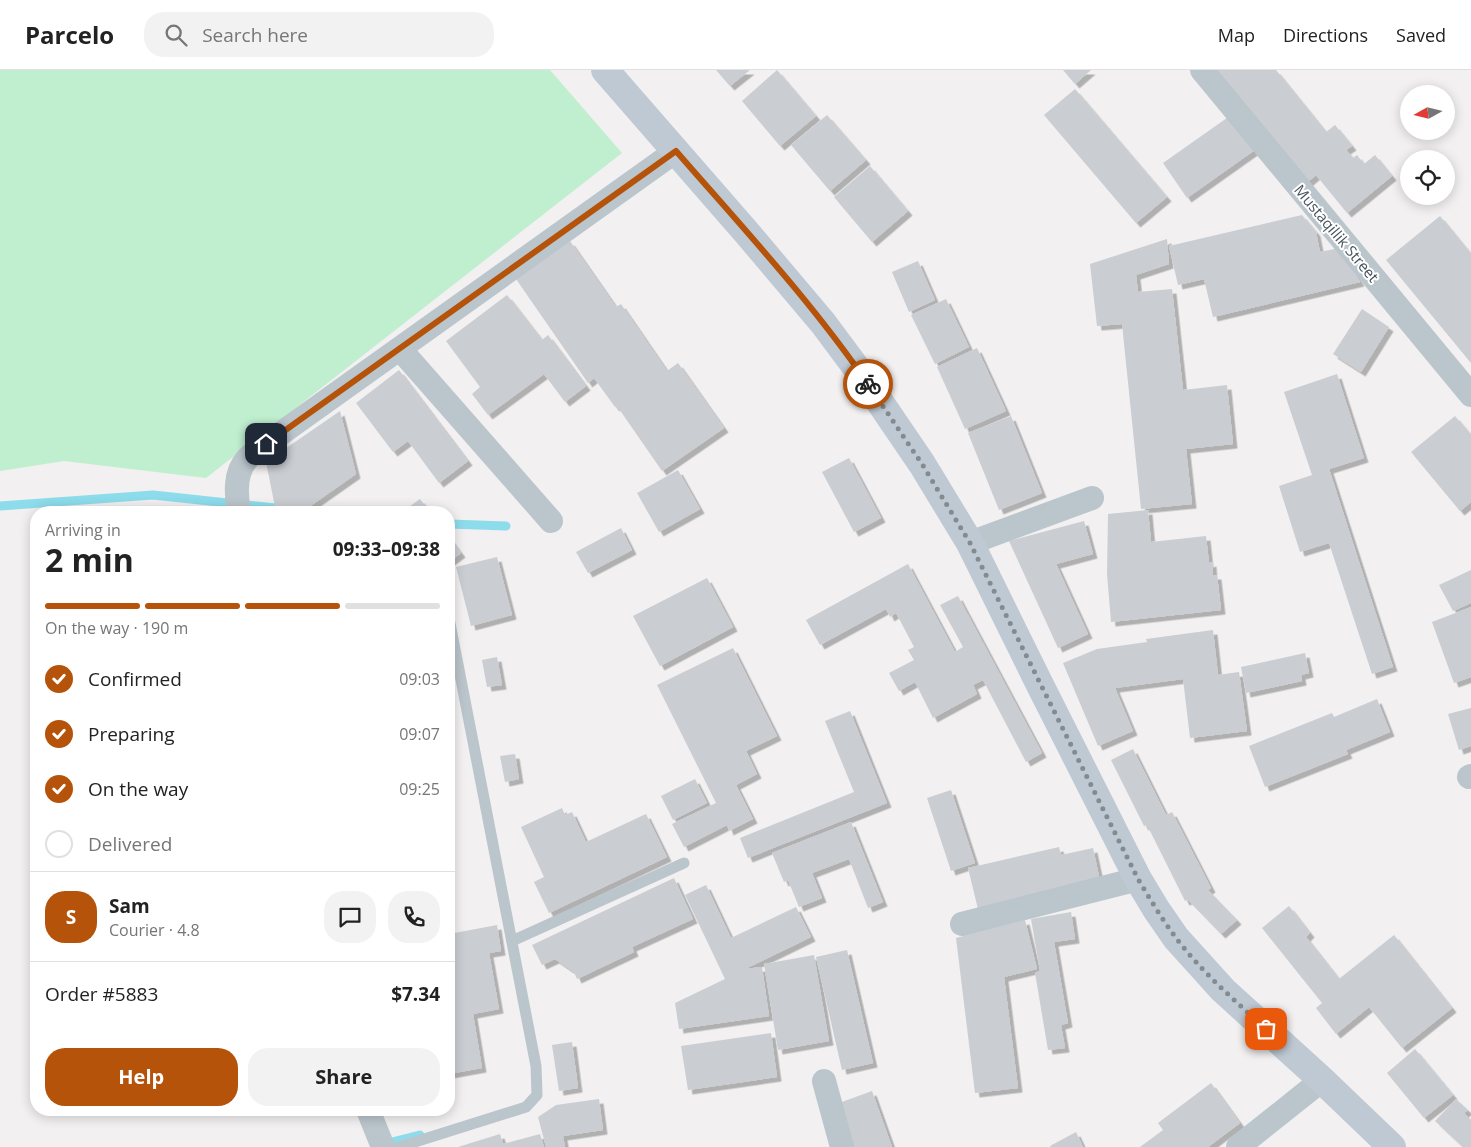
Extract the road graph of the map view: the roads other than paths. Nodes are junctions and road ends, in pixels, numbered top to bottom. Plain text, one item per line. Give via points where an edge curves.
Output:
1 (605, 70) edge
2 (1202, 70) edge
3 (676, 151) junction
4 (400, 349) junction
5 (1471, 395) edge
6 (1092, 498) dead end
7 (238, 506) edge
8 (551, 521) dead end
9 (970, 543) junction
10 (455, 649) edge
11 (684, 863) dead end
12 (1138, 879) junction
13 (962, 924) dead end
14 (512, 942) junction
15 (1322, 1080) junction
16 (824, 1081) dead end
17 (370, 1116) edge
18 (383, 1147) edge
19 (400, 1147) edge
20 (842, 1147) edge
21 (1238, 1147) edge
22 (1392, 1147) edge

1 - 3 main road
2 - 5 street, Mustaqillik Street
3 - 4 street
3 - 9 main road via 823,323 922,464
4 - 7 street via 246,460 238,477
4 - 8 street
6 - 9 street
9 - 12 main road
10 - 14 lane
11 - 14 lane
12 - 13 street
12 - 15 main road via 1176,938 1199,964
14 - 19 lane via 536,1066 537,1094 526,1107
15 - 21 street
15 - 22 main road
16 - 20 street
17 - 18 street

